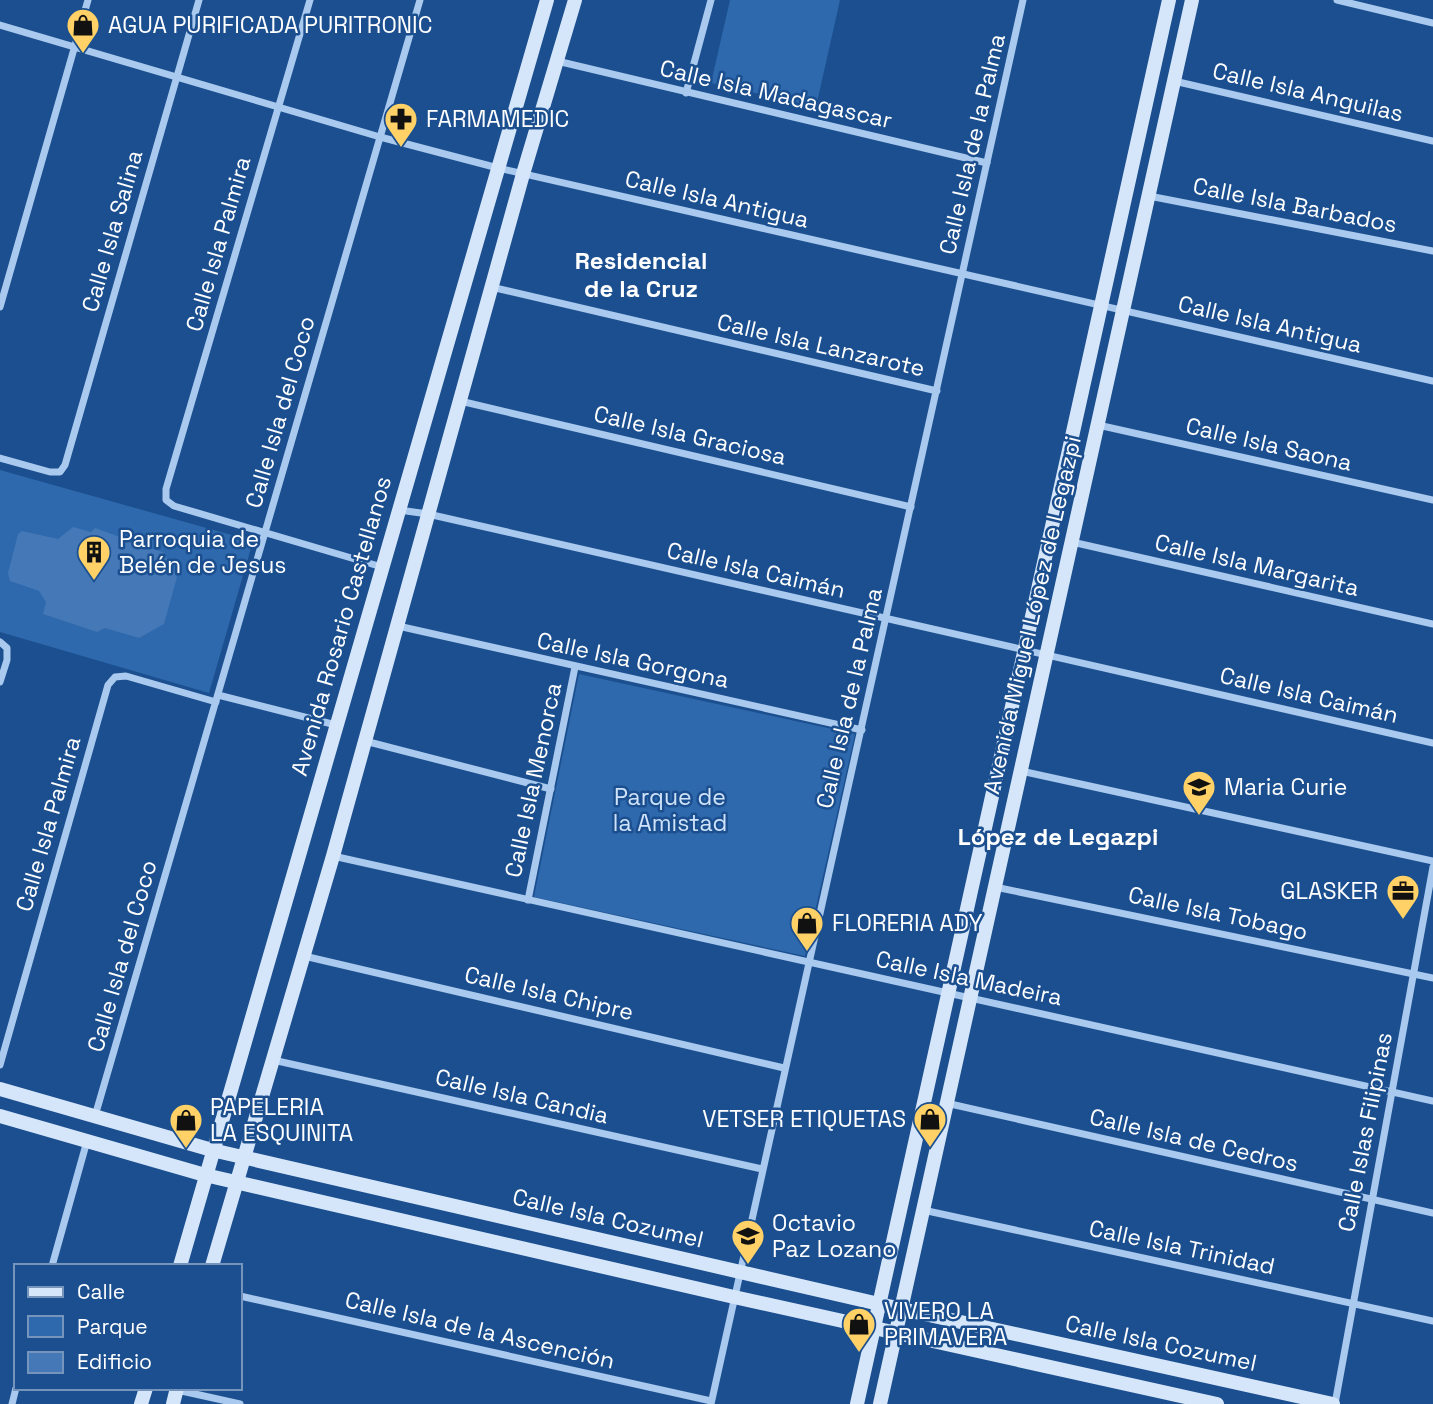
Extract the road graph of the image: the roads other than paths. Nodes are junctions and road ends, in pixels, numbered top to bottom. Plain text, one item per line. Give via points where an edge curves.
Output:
1 (88, 0) edge
2 (199, 0) edge
3 (310, 0) edge
4 (420, 0) edge
5 (547, 0) edge
6 (575, 0) edge
7 (711, 0) edge
8 (1023, 0) edge
9 (1169, 0) edge
10 (1192, 0) edge
11 (1337, 0) edge
12 (1433, 23) edge
13 (0, 25) edge
14 (75, 47) junction
15 (557, 61) junction
16 (176, 77) junction
17 (1174, 82) junction
18 (686, 93) junction
19 (278, 107) junction
20 (380, 136) junction
21 (1433, 141) edge
22 (987, 163) junction
23 (498, 168) junction
24 (523, 174) junction
25 (1149, 196) junction
26 (1433, 251) edge
27 (962, 275) junction
28 (491, 287) junction
29 (1101, 306) junction
30 (0, 307) edge
31 (1123, 311) junction
32 (1433, 381) edge
33 (937, 391) junction
34 (460, 400) junction
35 (1098, 425) junction
36 (0, 458) edge
37 (1433, 500) edge
38 (911, 507) junction
39 (398, 510) junction
40 (428, 514) junction
41 (264, 534) junction
42 (1072, 542) junction
43 (382, 567) junction
44 (887, 620) junction
45 (1433, 624) edge
46 (397, 626) junction
47 (3, 645) edge
48 (1024, 651) junction
49 (1046, 656) junction
50 (575, 667) junction
51 (0, 682) edge
52 (217, 699) junction
53 (336, 724) junction
54 (862, 730) junction
55 (365, 741) junction
56 (1433, 743) edge
57 (1021, 771) junction
58 (551, 789) junction
59 (333, 856) junction
60 (1433, 861) edge
61 (1433, 867) edge
62 (995, 887) junction
63 (528, 901) junction
64 (304, 956) junction
65 (808, 962) junction
66 (1414, 974) junction
67 (1433, 978) edge
68 (948, 993) junction
69 (970, 998) junction
70 (274, 1060) junction
71 (0, 1065) edge
72 (784, 1068) junction
73 (0, 1089) edge
74 (1392, 1092) junction
75 (1433, 1101) edge
76 (946, 1103) junction
77 (0, 1116) edge
78 (95, 1117) junction
79 (88, 1141) junction
80 (212, 1150) junction
81 (244, 1157) junction
82 (762, 1169) junction
83 (205, 1175) junction
84 (237, 1182) junction
85 (1371, 1200) junction
86 (923, 1210) junction
87 (1433, 1213) edge
88 (53, 1264) edge
89 (181, 1264) edge
90 (213, 1264) edge
91 (740, 1272) junction
92 (242, 1296) edge
93 (734, 1297) junction
94 (879, 1304) junction
95 (1353, 1304) junction
96 (901, 1308) junction
97 (1433, 1321) edge
98 (874, 1327) junction
99 (895, 1332) junction
100 (176, 1394) edge
101 (711, 1403) edge
102 (240, 1404) edge
103 (856, 1404) edge
104 (880, 1404) edge
105 (1217, 1404) edge
106 (1334, 1404) edge

1 - 14 street
2 - 16 street, Calle Isla Salina
3 - 19 street, Calle Isla Palmira
4 - 20 street, Calle Isla del Coco
5 - 23 street, Avenida Rosario Castellanos
6 - 15 street
7 - 18 street
8 - 22 street, Calle Isla de la Palma
9 - 29 street, Avenida Miguel López de Legazpi
10 - 17 street, Avenida Miguel López de Legazpi
11 - 12 street
13 - 14 street, Calle Isla Antigua
14 - 16 street, Calle Isla Antigua
14 - 30 street
15 - 18 street, Calle Isla Madagascar
15 - 24 street
16 - 19 street, Calle Isla Antigua
16 - 36 street, Calle Isla Salina via 65,465 60,472 50,472
17 - 21 street, Calle Isla Anguilas
17 - 25 street, Avenida Miguel López de Legazpi
18 - 22 street, Calle Isla Madagascar
19 - 20 street, Calle Isla Antigua
19 - 41 street, Calle Isla Palmira via 166,489 166,500 174,506
20 - 23 street, Calle Isla Antigua
20 - 41 street, Calle Isla del Coco
22 - 27 street, Calle Isla de la Palma
23 - 24 street, Calle Isla Antigua
23 - 39 street, Avenida Rosario Castellanos
24 - 27 street, Calle Isla Antigua
24 - 28 street
25 - 26 street, Calle Isla Barbados
25 - 31 street, Avenida Miguel López de Legazpi
27 - 29 street, Calle Isla Antigua
27 - 33 street, Calle Isla de la Palma
28 - 33 street, Calle Isla Lanzarote
28 - 34 street
29 - 31 street, Calle Isla Antigua
29 - 48 street, Avenida Miguel López de Legazpi
31 - 32 street, Calle Isla Antigua
31 - 35 street, Avenida Miguel López de Legazpi
33 - 38 street, Calle Isla de la Palma
34 - 38 street, Calle Isla Graciosa
34 - 40 street
35 - 37 street, Calle Isla Saona
35 - 42 street, Avenida Miguel López de Legazpi
38 - 44 street, Calle Isla de la Palma
39 - 40 street, Calle Isla Caimán
39 - 43 street, Avenida Rosario Castellanos
40 - 44 street, Calle Isla Caimán
40 - 46 street
41 - 43 street
41 - 52 street, Calle Isla del Coco
42 - 45 street, Calle Isla Margarita
42 - 49 street, Avenida Miguel López de Legazpi
43 - 53 street, Avenida Rosario Castellanos
44 - 48 street, Calle Isla Caimán
44 - 54 street, Calle Isla de la Palma
46 - 50 street, Calle Isla Gorgona
46 - 55 street
47 - 51 street via 7,660
48 - 49 street, Calle Isla Caimán
48 - 68 street, Avenida Miguel López de Legazpi
49 - 56 street, Calle Isla Caimán
49 - 57 street, Avenida Miguel López de Legazpi
50 - 54 street, Calle Isla Gorgona
50 - 58 street, Calle Isla Menorca
52 - 53 street
52 - 71 street, Calle Isla Palmira via 126,676 115,677 108,685
52 - 78 street, Calle Isla del Coco
53 - 80 street, Avenida Rosario Castellanos
54 - 65 street, Calle Isla de la Palma
55 - 58 street
55 - 59 street
57 - 60 street
57 - 62 street, Avenida Miguel López de Legazpi
58 - 63 street, Calle Isla Menorca
59 - 63 street, Calle Isla Madeira
59 - 64 street
61 - 66 street, Calle Islas Filipinas
62 - 66 street, Calle Isla Tobago
62 - 69 street, Avenida Miguel López de Legazpi
63 - 65 street, Calle Isla Madeira
64 - 70 street
64 - 72 street, Calle Isla Chipre
65 - 68 street, Calle Isla Madeira
65 - 72 street, Calle Isla de la Palma
66 - 67 street, Calle Isla Tobago
66 - 74 street, Calle Islas Filipinas
68 - 69 street, Calle Isla Madeira
68 - 94 street, Avenida Miguel López de Legazpi
69 - 74 street, Calle Isla Madeira
69 - 76 street, Avenida Miguel López de Legazpi
70 - 81 street
70 - 82 street, Calle Isla Candia
72 - 82 street, Calle Isla de la Palma
73 - 78 street, Calle Isla Cozumel
74 - 75 street, Calle Isla Madeira
74 - 85 street, Calle Islas Filipinas
76 - 85 street, Calle Isla de Cedros
76 - 86 street, Avenida Miguel López de Legazpi
77 - 79 street, Calle Isla Cozumel
78 - 80 street, Calle Isla Cozumel
79 - 83 street, Calle Isla Cozumel
79 - 88 street
80 - 81 street, Calle Isla Cozumel
80 - 83 street, Avenida Rosario Castellanos
81 - 84 street
81 - 91 street, Calle Isla Cozumel
82 - 91 street, Calle Isla de la Palma
83 - 84 street, Calle Isla Cozumel
83 - 89 street, Avenida Rosario Castellanos
84 - 90 street
84 - 93 street, Calle Isla Cozumel
85 - 87 street, Calle Isla de Cedros
85 - 95 street, Calle Islas Filipinas
86 - 95 street, Calle Isla Trinidad
86 - 96 street, Avenida Miguel López de Legazpi
91 - 93 street, Calle Isla de la Palma
91 - 94 street, Calle Isla Cozumel
92 - 101 street, Calle Isla de la Ascención
93 - 98 street, Calle Isla Cozumel
93 - 101 street, Calle Isla de la Palma
94 - 96 street, Calle Isla Cozumel
94 - 98 street, Avenida Miguel López de Legazpi
95 - 97 street, Calle Isla Trinidad
95 - 106 street, Calle Islas Filipinas
96 - 99 street, Avenida Miguel López de Legazpi
96 - 106 street, Calle Isla Cozumel
98 - 99 street, Calle Isla Cozumel
98 - 103 street, Avenida Miguel López de Legazpi
99 - 104 street, Avenida Miguel López de Legazpi
99 - 105 street, Calle Isla Cozumel
100 - 102 street

